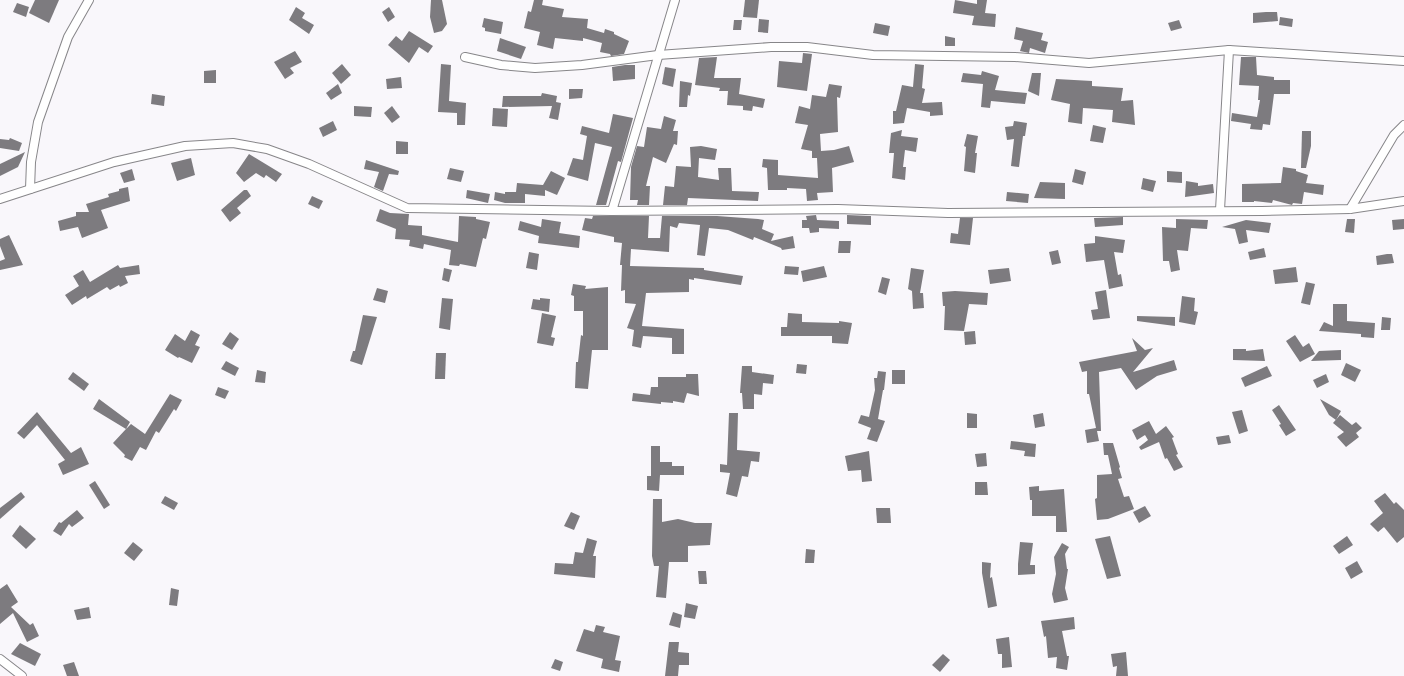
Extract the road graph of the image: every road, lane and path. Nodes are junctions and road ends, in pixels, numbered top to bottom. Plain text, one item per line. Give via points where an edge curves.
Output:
1 (89, 0) edge
2 (675, 0) edge
3 (1229, 50) junction
4 (658, 55) junction
5 (465, 57) dead end
6 (1404, 61) edge
7 (1404, 125) edge
8 (30, 189) junction
9 (0, 199) edge
10 (1404, 201) edge
11 (1350, 209) junction
12 (1220, 210) junction
13 (612, 211) junction
14 (0, 659) edge
15 (22, 676) edge

1 - 8 street via 68,37 38,122 31,162
2 - 4 street
3 - 4 street via 1089,63 1015,57 873,55 807,47
3 - 6 street
3 - 12 street
4 - 5 street via 536,68 501,65
4 - 13 street
7 - 11 street via 1394,134
8 - 9 street
8 - 13 street via 121,160 185,146 233,143 268,149 309,164 407,208
10 - 11 street
11 - 12 street
12 - 13 street via 948,213 838,209
14 - 15 street

